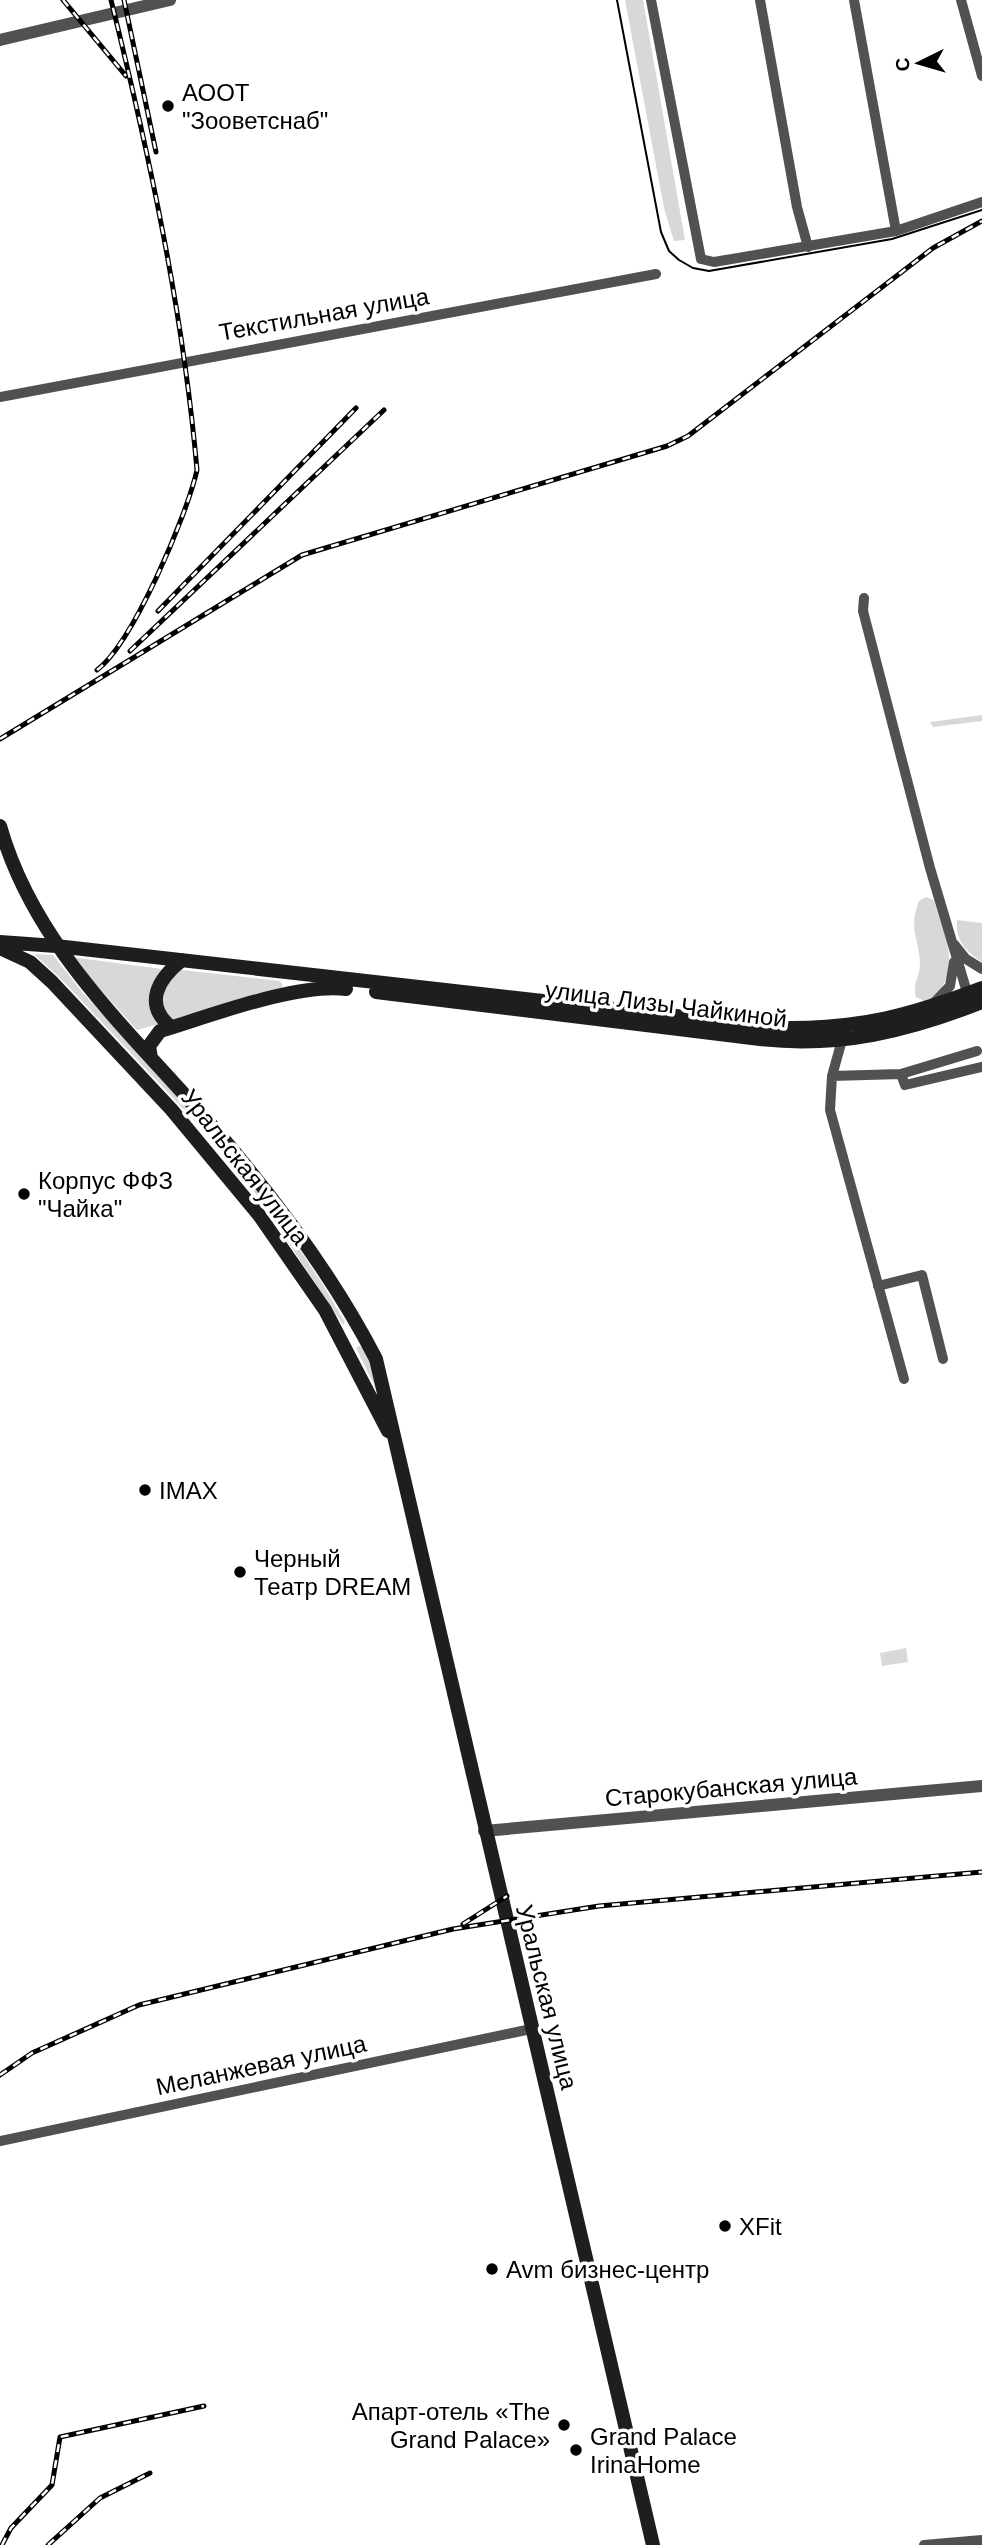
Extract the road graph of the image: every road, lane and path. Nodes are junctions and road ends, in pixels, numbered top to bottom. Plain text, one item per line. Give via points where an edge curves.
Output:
1 (170, 0) edge
2 (651, 0) edge
3 (760, 0) edge
4 (854, 0) edge
5 (961, 0) edge
6 (0, 40) edge
7 (982, 76) edge
8 (982, 202) edge
9 (896, 231) junction
10 (808, 247) junction
11 (656, 274) dead end
12 (0, 397) edge
13 (864, 598) dead end
14 (1, 835) edge
15 (951, 941) junction
16 (0, 942) edge
17 (56, 946) junction
18 (0, 948) edge
19 (181, 960) junction
20 (982, 969) edge
21 (340, 983) junction
22 (982, 988) edge
23 (973, 1001) edge
24 (919, 1012) junction
25 (172, 1027) junction
26 (842, 1040) junction
27 (977, 1051) dead end
28 (151, 1058) junction
29 (981, 1067) edge
30 (901, 1074) junction
31 (832, 1076) junction
32 (220, 1137) junction
33 (228, 1175) junction
34 (878, 1286) junction
35 (351, 1313) junction
36 (347, 1351) junction
37 (943, 1359) dead end
38 (904, 1379) dead end
39 (401, 1458) junction
40 (982, 1786) edge
41 (484, 1831) junction
42 (530, 2029) junction
43 (0, 2141) edge
44 (982, 2540) edge
45 (653, 2545) edge
46 (924, 2545) edge

1 - 6 street
2 - 10 street via 701,259 714,262
3 - 10 street
4 - 9 street
5 - 7 street
8 - 9 street
9 - 10 street
11 - 12 street, Текстильная улица
13 - 15 street via 863,611
14 - 17 main road, Уральская улица
15 - 20 street
15 - 23 street
15 - 24 street via 950,986 941,999
16 - 17 main road
17 - 19 main road
17 - 28 main road, Уральская улица
18 - 33 main road, Уральская улица via 30,962 52,982
19 - 21 main road
19 - 25 main road via 157,985 155,998 157,1012
21 - 24 main road, улица Лизы Чайкиной via 783,1028 871,1023
21 - 25 main road
21 - 26 main road, улица Лизы Чайкиной via 783,1042
22 - 23 main road, улица Лизы Чайкиной
23 - 24 main road, улица Лизы Чайкиной
23 - 26 main road, улица Лизы Чайкиной via 884,1035
25 - 28 main road via 153,1037
26 - 31 street
27 - 30 street
28 - 32 main road, Уральская улица
29 - 30 street via 905,1085
30 - 31 street
31 - 34 street via 830,1110
32 - 33 main road
32 - 35 main road, Уральская улица via 272,1200
33 - 36 main road, Уральская улица via 325,1310
34 - 37 street via 922,1275
34 - 38 street
35 - 36 main road via 352,1337
35 - 39 main road, Уральская улица via 376,1359
36 - 39 main road, Уральская улица
39 - 41 main road, Уральская улица
40 - 41 street, Старокубанская улица
41 - 42 main road, Уральская улица
42 - 43 street, Меланжевая улица
42 - 45 main road, Уральская улица
44 - 46 street

